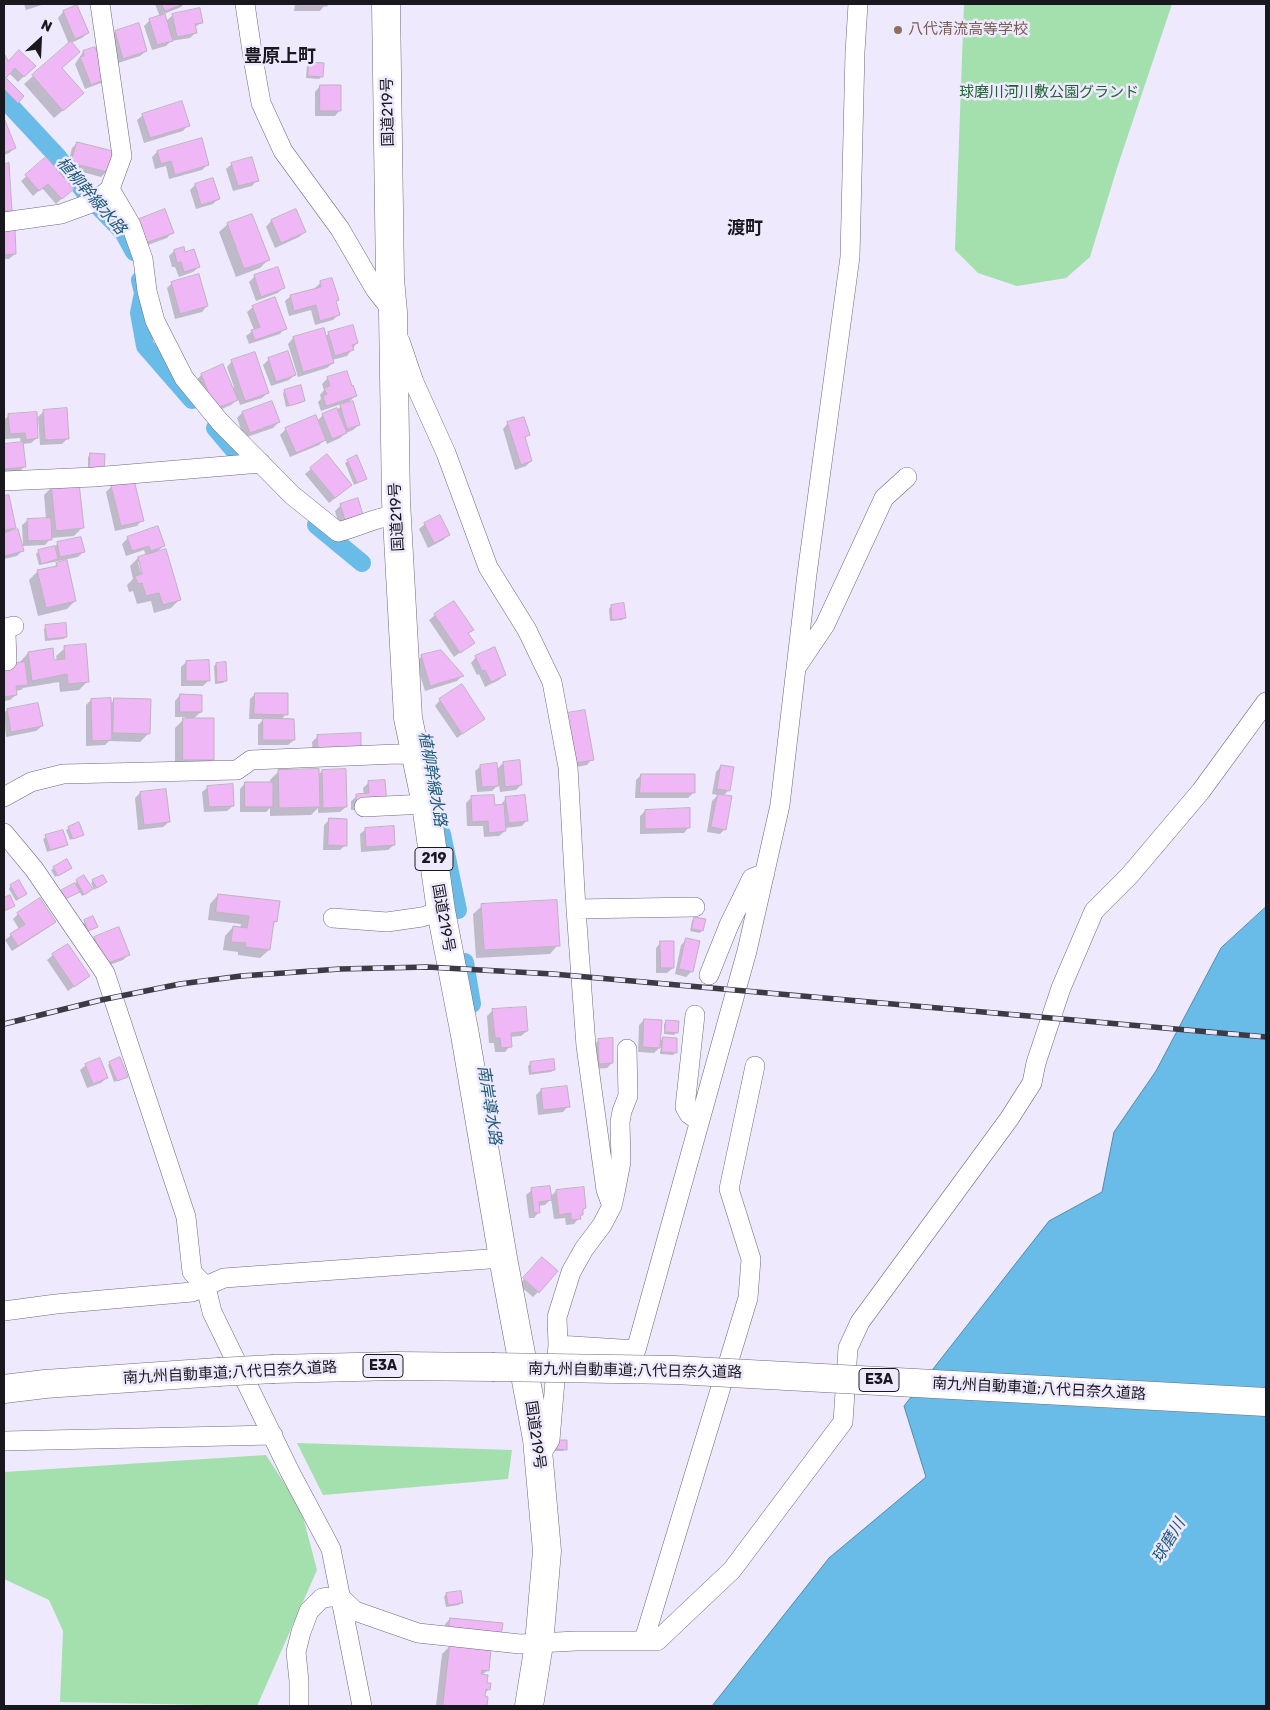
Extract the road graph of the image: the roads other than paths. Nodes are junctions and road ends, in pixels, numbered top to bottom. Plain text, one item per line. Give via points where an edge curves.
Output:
1 (100, 4) edge
2 (245, 4) edge
3 (386, 4) edge
4 (858, 4) edge
5 (110, 190) junction
6 (4, 222) edge
7 (393, 312) junction
8 (261, 463) junction
9 (906, 477) dead end
10 (4, 481) edge
11 (396, 515) junction
12 (14, 626) dead end
13 (4, 661) edge
14 (796, 668) junction
15 (1266, 702) edge
16 (416, 755) junction
17 (4, 797) edge
18 (426, 804) junction
19 (364, 807) dead end
20 (4, 832) edge
21 (765, 873) junction
22 (695, 907) dead end
23 (576, 909) junction
24 (441, 911) junction
25 (334, 918) dead end
26 (709, 975) dead end
27 (695, 1016) dead end
28 (627, 1049) dead end
29 (755, 1066) dead end
30 (699, 1120) junction
31 (612, 1206) junction
32 (503, 1258) junction
33 (206, 1287) junction
34 (4, 1311) edge
35 (558, 1345) junction
36 (4, 1389) edge
37 (1266, 1402) edge
38 (272, 1435) junction
39 (4, 1441) edge
40 (539, 1458) junction
41 (339, 1596) junction
42 (644, 1640) junction
43 (539, 1644) junction
44 (299, 1706) edge
45 (362, 1706) edge
46 (529, 1706) edge

1 - 5 street via 122,156
2 - 7 street via 261,103 283,151 340,229 375,289
3 - 7 highway, 国道219号 / 219
4 - 14 street via 850,257
5 - 6 street via 94,202 61,214
5 - 8 street via 131,226 143,258 155,321 184,378 220,422
7 - 11 highway, 国道219号 / 219
7 - 23 street via 405,358 446,453 488,567 527,630 552,682 568,767
8 - 10 street
8 - 11 street via 292,495 338,532 382,516
9 - 14 street via 884,498 825,624
11 - 16 highway, 国道219号 / 219 via 408,718
12 - 13 street via 9,627 6,634 7,661
14 - 21 street via 780,805
15 - 42 street via 1201,791 1129,876 1094,911 1061,988 1032,1083 860,1322 848,1348 843,1422 732,1570 657,1641
16 - 17 street via 251,760 237,770 63,774 31,782
16 - 18 highway, 国道219号 / 219
18 - 19 street
18 - 24 highway, 国道219号 / 219
20 - 33 street via 34,869 105,973 186,1217 192,1272
21 - 26 street via 752,878
21 - 30 street via 747,951
22 - 23 street
23 - 31 street via 586,1046 606,1190
24 - 25 street via 387,922
24 - 32 highway, 国道219号 / 219
27 - 30 street via 685,1107
28 - 31 street via 628,1096 620,1122 621,1162
29 - 42 street via 729,1189 751,1259 748,1298
30 - 35 street via 636,1350
31 - 35 street via 571,1272 557,1317
32 - 33 street via 224,1278
32 - 40 highway, 国道219号 / 219
33 - 34 street via 192,1292
33 - 38 street via 212,1312
35 - 40 street via 550,1440
36 - 37 highway, 南九州自動車道;八代日奈久道路 / E3A, bridge via 274,1368 397,1366 685,1370
38 - 39 street
38 - 41 street via 331,1549
40 - 43 highway, 国道219号 / 219 via 547,1551
41 - 43 street via 355,1611 418,1633
41 - 44 street via 322,1598 309,1611 301,1632 296,1652
41 - 45 street
42 - 43 street
43 - 46 highway, 国道219号 / 219

